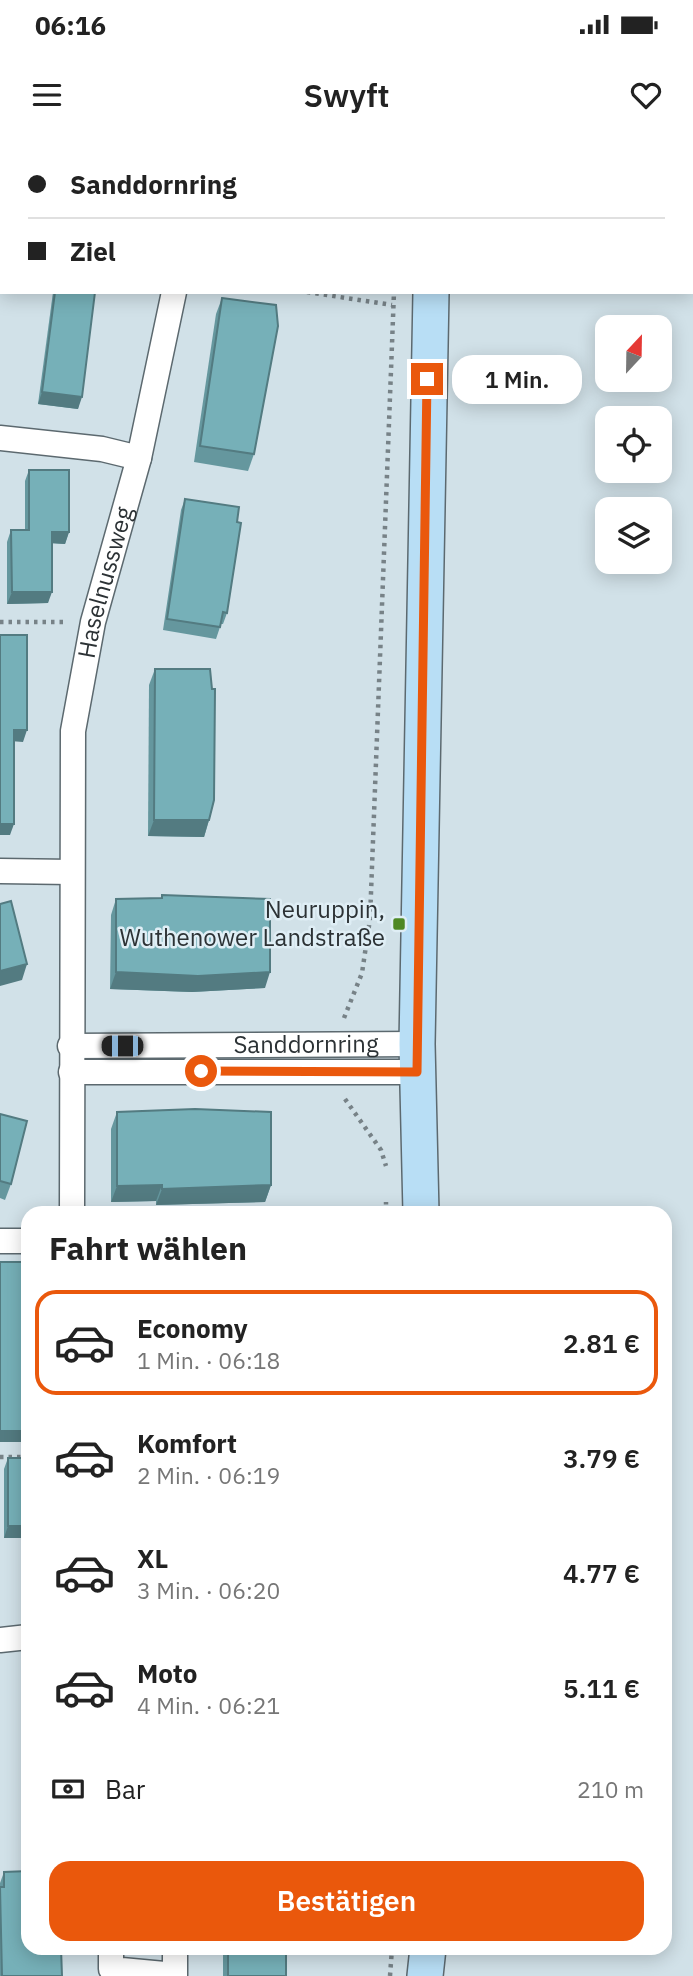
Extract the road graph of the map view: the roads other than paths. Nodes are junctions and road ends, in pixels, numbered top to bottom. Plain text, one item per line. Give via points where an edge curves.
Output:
1 (431, 294) edge
2 (171, 295) edge
3 (0, 438) edge
4 (139, 458) junction
5 (0, 871) edge
6 (72, 872) junction
7 (71, 1046) junction
8 (417, 1058) junction
9 (71, 1072) junction
10 (72, 1206) edge
11 (421, 1206) edge
12 (0, 1241) edge
13 (21, 1241) edge
14 (21, 1638) edge
15 (0, 1640) edge
16 (111, 1955) edge
17 (176, 1955) edge
18 (427, 1955) edge
19 (425, 1976) edge

1 - 8 main road
2 - 4 street, Haselnussweg
3 - 4 street via 102,449
4 - 6 street, Haselnussweg via 93,622 73,731
5 - 6 street
6 - 7 street
7 - 8 street, Sanddornring
7 - 9 street
8 - 9 street, Sanddornring
8 - 11 main road
9 - 10 street
12 - 13 street
14 - 15 street
16 - 17 street via 111,1969 176,1975
18 - 19 main road

